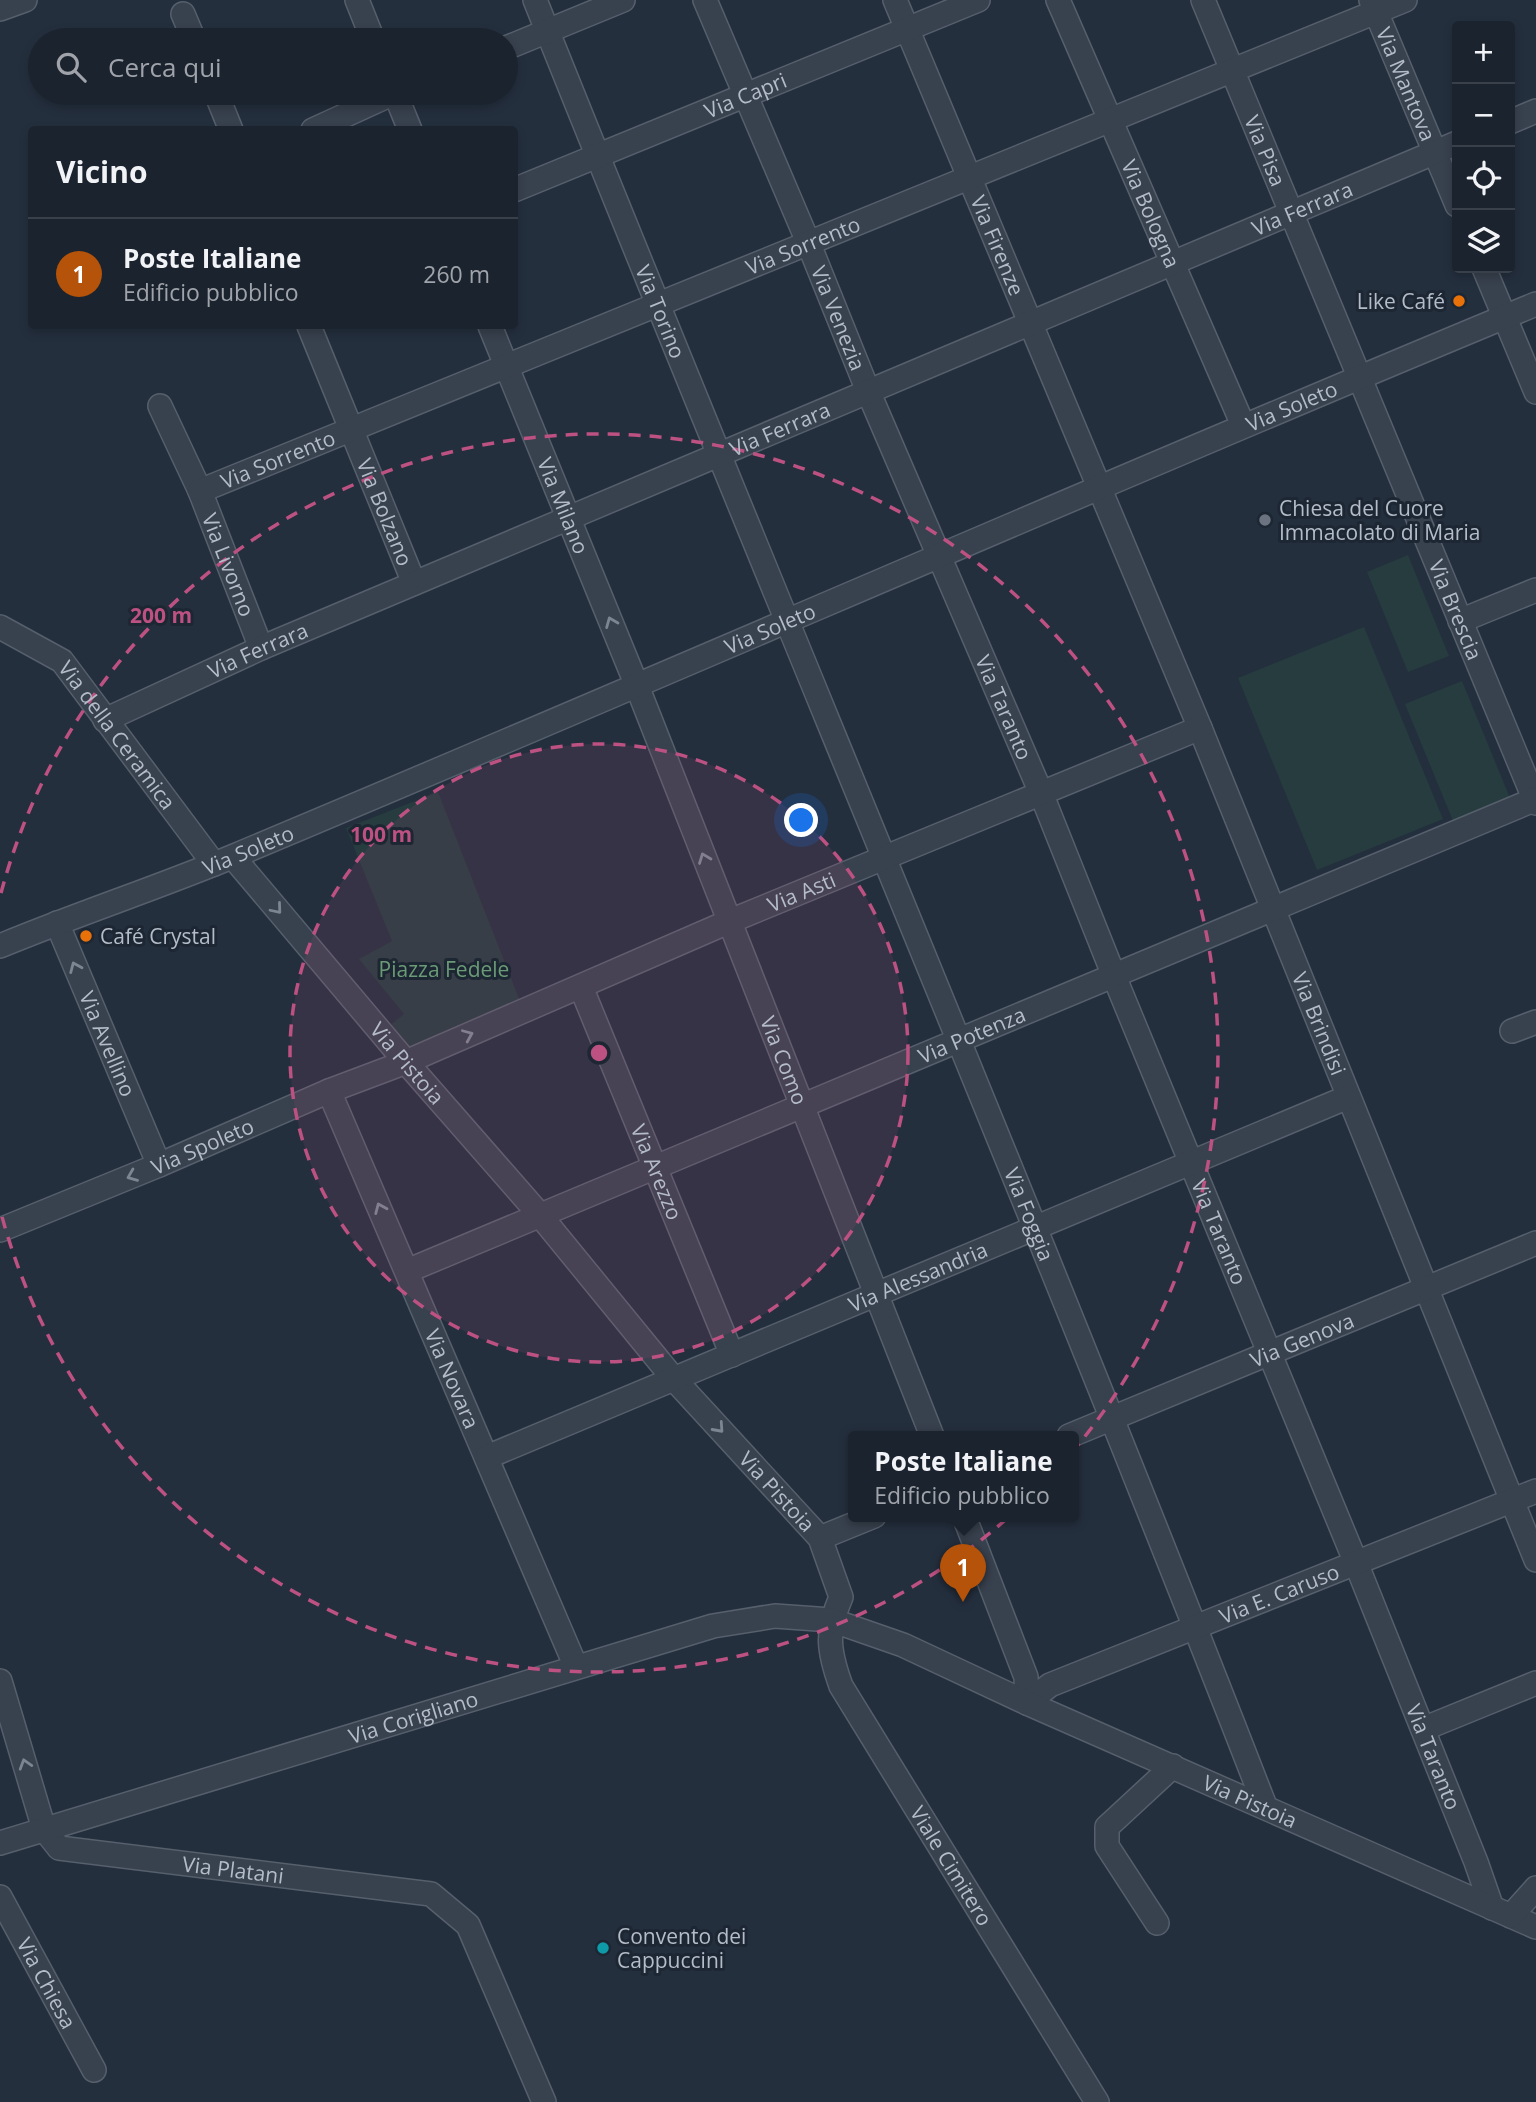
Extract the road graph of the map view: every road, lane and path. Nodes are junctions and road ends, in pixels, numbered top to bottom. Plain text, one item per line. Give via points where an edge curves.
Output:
1 (25, 0) edge
2 (357, 0) edge
3 (535, 0) edge
4 (623, 0) edge
5 (705, 0) edge
6 (895, 0) edge
7 (978, 0) edge
8 (1058, 0) edge
9 (1203, 0) edge
10 (1405, 0) edge
11 (1374, 6) edge
12 (0, 9) edge
13 (183, 14) dead end
14 (189, 28) edge
15 (368, 28) edge
16 (908, 29) junction
17 (548, 32) junction
18 (518, 43) edge
19 (1232, 69) junction
20 (746, 96) junction
21 (221, 105) edge
22 (368, 105) edge
23 (400, 105) edge
24 (1536, 111) edge
25 (1111, 119) junction
26 (1515, 120) edge
27 (229, 126) edge
28 (322, 126) edge
29 (408, 126) edge
30 (1452, 146) edge
31 (1435, 153) junction
32 (598, 158) junction
33 (970, 176) junction
34 (518, 188) edge
35 (1452, 193) edge
36 (1291, 212) junction
37 (808, 242) junction
38 (1174, 262) junction
39 (1486, 273) edge
40 (657, 304) junction
41 (1536, 304) edge
42 (1505, 317) junction
43 (1032, 322) junction
44 (310, 329) edge
45 (491, 329) edge
46 (507, 366) junction
47 (1359, 377) junction
48 (868, 391) junction
49 (1536, 392) edge
50 (160, 405) dead end
51 (1243, 425) junction
52 (351, 430) junction
53 (719, 455) junction
54 (1099, 489) junction
55 (200, 491) junction
56 (568, 519) junction
57 (940, 557) junction
58 (414, 583) junction
59 (1536, 590) edge
60 (1460, 621) junction
61 (786, 623) junction
62 (0, 627) edge
63 (261, 648) junction
64 (637, 685) junction
65 (105, 720) junction
66 (1200, 728) junction
67 (1041, 793) junction
68 (1535, 800) edge
69 (884, 858) junction
70 (223, 861) junction
71 (1272, 910) junction
72 (728, 922) junction
73 (57, 923) junction
74 (0, 946) edge
75 (1114, 976) junction
76 (581, 987) junction
77 (1536, 1022) edge
78 (1512, 1031) dead end
79 (958, 1040) junction
80 (406, 1062) junction
81 (329, 1091) junction
82 (1348, 1097) junction
83 (801, 1107) junction
84 (1192, 1163) junction
85 (159, 1166) junction
86 (655, 1167) junction
87 (539, 1214) junction
88 (1036, 1228) junction
89 (0, 1230) edge
90 (1536, 1243) edge
91 (407, 1270) junction
92 (1426, 1288) junction
93 (874, 1295) junction
94 (1269, 1353) junction
95 (732, 1355) junction
96 (673, 1378) junction
97 (1111, 1418) junction
98 (930, 1431) edge
99 (1079, 1432) edge
100 (487, 1457) junction
101 (1536, 1491) edge
102 (1512, 1501) junction
103 (859, 1522) edge
104 (966, 1522) edge
105 (820, 1538) junction
106 (1536, 1560) edge
107 (1356, 1563) junction
108 (831, 1620) junction
109 (1195, 1628) junction
110 (576, 1667) junction
111 (0, 1681) edge
112 (1536, 1683) edge
113 (1027, 1703) junction
114 (1423, 1730) junction
115 (1173, 1766) junction
116 (1265, 1807) junction
117 (44, 1829) junction
118 (0, 1843) edge
119 (1536, 1888) edge
120 (0, 1897) edge
121 (1502, 1912) junction
122 (1157, 1923) dead end
123 (1536, 1927) edge
124 (94, 2070) dead end
125 (544, 2102) edge
126 (1097, 2102) edge

1 - 12 street
2 - 15 street
3 - 17 street, Via Torino
4 - 17 street
5 - 20 street, Via Venezia
6 - 16 street, Via Firenze
7 - 16 street, Via Capri
8 - 25 street, Via Bologna
9 - 19 street, Via Pisa
10 - 11 street, Via Sorrento
11 - 19 street, Via Sorrento
11 - 31 street, Via Mantova
13 - 14 street
16 - 20 street, Via Capri
16 - 33 street, Via Firenze
17 - 18 street
17 - 32 street, Via Torino
19 - 25 street, Via Sorrento
19 - 36 street, Via Pisa
20 - 32 street, Via Capri
20 - 37 street, Via Venezia
21 - 27 street
22 - 28 street
23 - 29 street
24 - 26 street
25 - 33 street, Via Sorrento
25 - 38 street, Via Bologna
30 - 31 street, Via Ferrara
31 - 35 street, Via Mantova
31 - 36 street, Via Ferrara
32 - 34 street, Via Capri
32 - 40 street, Via Torino
33 - 37 street, Via Sorrento
33 - 43 street, Via Firenze
36 - 38 street, Via Ferrara
36 - 47 street, Via Pisa
37 - 40 street, Via Sorrento
37 - 48 street, Via Venezia
38 - 43 street, Via Ferrara
38 - 51 street, Via Bologna
39 - 42 street
40 - 46 street, Via Sorrento
40 - 53 street, Via Torino
41 - 42 street, Via Soleto
42 - 47 street, Via Soleto
42 - 49 street
43 - 48 street, Via Ferrara
43 - 54 street, Via Firenze
44 - 52 street, Via Bolzano
45 - 46 street, Via Milano
46 - 52 street, Via Sorrento
46 - 56 street, Via Milano
47 - 51 street, Via Soleto
47 - 60 street, Via Brescia
48 - 53 street, Via Ferrara
48 - 57 street, Via Venezia
50 - 55 street, Via Livorno
51 - 54 street, Via Soleto
52 - 55 street, Via Sorrento
52 - 58 street, Via Bolzano
53 - 56 street, Via Ferrara
53 - 61 street, Via Torino
54 - 57 street, Via Soleto
54 - 66 street, Via Brindisi
55 - 63 street, Via Livorno
56 - 58 street, Via Ferrara
64 -> 56 street, Via Milano
57 - 61 street, Via Soleto
57 - 67 street, Via Taranto
58 - 63 street, Via Ferrara
59 - 60 street
60 - 68 street, Via Brescia
61 - 64 street, Via Soleto
61 - 69 street, Via Foggia
62 - 65 street, Via della Ceramica via 62,662
63 - 65 street, Via Ferrara
64 - 70 street, Via Soleto
72 -> 64 street, Via Como
65 - 70 street, Via della Ceramica
66 - 67 street, Via Asti
66 - 71 street, Via Brindisi
67 - 69 street, Via Asti
67 - 75 street, Via Taranto
68 - 71 street, Via Potenza
69 - 72 street, Via Asti
69 - 79 street, Via Foggia
70 - 73 street, Via Soleto
70 -> 80 street, Via Pistoia
71 - 75 street, Via Potenza
71 - 82 street, Via Brindisi
72 - 76 street, Via Asti
72 - 83 street, Via Como
73 - 74 street, Via Soleto
85 -> 73 street, Via Avellino
75 - 79 street, Via Potenza
75 - 84 street, Via Taranto
80 -> 76 street, Via Asti
76 - 86 street, Via Arezzo
77 - 78 street
79 - 83 street, Via Potenza
79 - 88 street, Via Foggia
80 - 81 street, Via Spoleto
80 - 87 street, Via Pistoia
81 - 85 street, Via Spoleto
91 -> 81 street, Via Novara
82 - 84 street, Via Alessandria
82 - 92 street, Via Brindisi
83 - 86 street, Via Potenza
83 - 93 street, Via Como
84 - 88 street, Via Alessandria
84 - 94 street, Via Taranto
85 -> 89 street, Via Spoleto
86 - 87 street, Via Potenza
86 - 95 street, Via Arezzo
87 - 91 street, Via Potenza
87 - 96 street, Via Pistoia
88 - 93 street, Via Alessandria
88 - 97 street, Via Foggia
90 - 92 street, Via Genova
91 - 100 street, Via Novara
92 - 94 street, Via Genova
92 - 102 street, Via Brindisi
93 - 95 street, Via Alessandria
93 - 98 street, Via Como
94 - 97 street, Via Genova
94 - 107 street, Via Taranto
95 - 96 street, Via Alessandria
96 - 100 street, Via Alessandria
96 -> 105 street, Via Pistoia
97 - 99 street, Via Genova
97 - 109 street, Via Foggia
100 - 110 street, Via Novara
101 - 102 street, Via E. Caruso
102 - 106 street, Via Brindisi
102 - 107 street, Via E. Caruso
103 - 105 street
104 - 113 street via 1026,1676
105 - 108 street, Via Pistoia via 841,1597
107 - 109 street, Via E. Caruso
107 - 114 street, Via Taranto
108 - 110 street, Via Corigliano via 775,1616 713,1626
108 - 113 street, Via Pistoia via 903,1645
108 - 126 street, Viale Cimitero via 831,1657 841,1686
109 - 113 street, Via E. Caruso via 1049,1685
109 - 116 street, Via Foggia
110 - 117 street, Via Corigliano
117 -> 111 street
112 - 114 street
113 - 115 street, Via Pistoia
114 - 121 street, Via Taranto
115 - 116 street, Via Pistoia
115 - 122 street via 1107,1827 1107,1846
116 - 121 street, Via Pistoia
117 - 118 street, Via Corigliano
117 - 125 street, Via Platani via 59,1848 431,1894 468,1925
119 - 121 street
120 - 124 street, Via Chiesa
121 - 123 street, Via Pistoia

